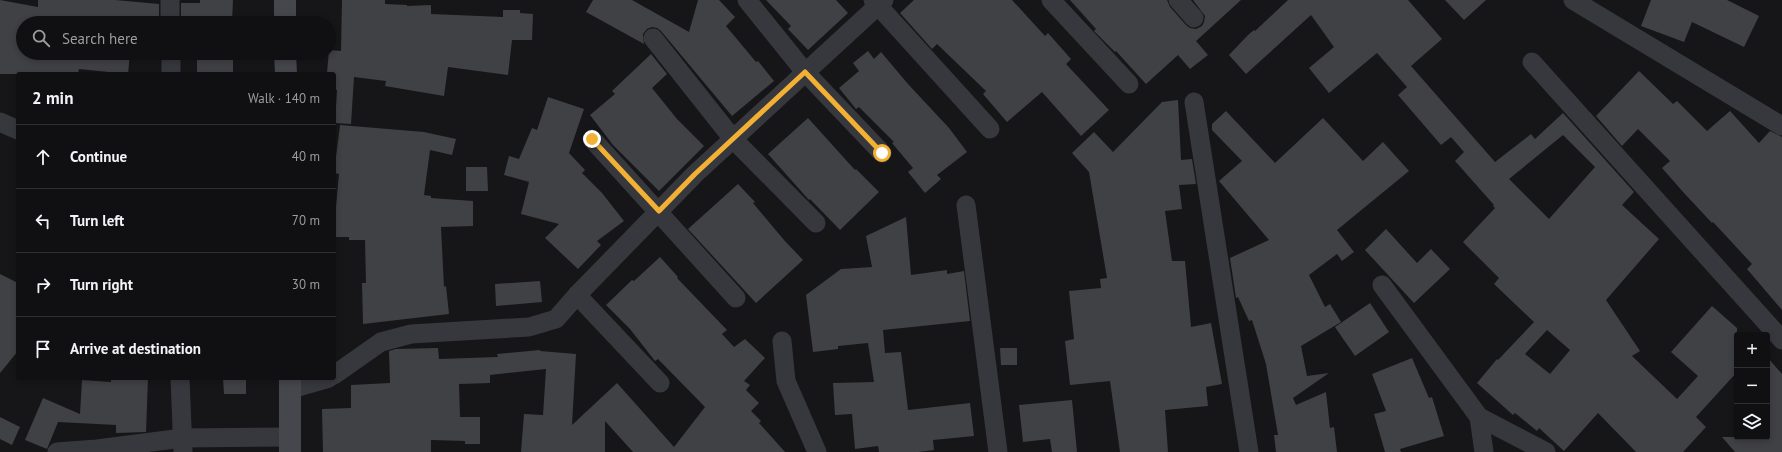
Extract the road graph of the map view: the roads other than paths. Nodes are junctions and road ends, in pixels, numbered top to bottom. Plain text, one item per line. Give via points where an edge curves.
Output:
1 (170, 0) edge
2 (285, 0) edge
3 (747, 0) edge
4 (1051, 0) edge
5 (1178, 0) edge
6 (1573, 0) edge
7 (878, 2) edge
8 (170, 16) edge
9 (285, 16) edge
10 (1194, 18) dead end
11 (653, 38) dead end
12 (171, 60) edge
13 (285, 60) edge
14 (1532, 62) dead end
15 (171, 72) edge
16 (286, 72) edge
17 (805, 72) junction
18 (1129, 84) dead end
19 (1194, 102) dead end
20 (0, 122) edge
21 (1782, 126) edge
22 (16, 129) edge
23 (990, 129) dead end
24 (592, 139) dead end
25 (733, 140) junction
26 (882, 153) dead end
27 (966, 205) dead end
28 (659, 211) junction
29 (816, 224) dead end
30 (1382, 285) dead end
31 (577, 295) junction
32 (736, 298) dead end
33 (1782, 340) edge
34 (782, 341) dead end
35 (336, 374) edge
36 (180, 380) edge
37 (316, 380) edge
38 (660, 383) dead end
39 (290, 384) edge
40 (1479, 417) junction
41 (183, 445) edge
42 (290, 445) edge
43 (57, 452) edge
44 (817, 452) edge
45 (998, 452) edge
46 (1249, 452) edge
47 (1484, 452) edge
48 (1546, 452) edge

1 - 8 street
2 - 9 main road
3 - 17 street
4 - 18 street
5 - 10 street
6 - 21 street
7 - 17 street
7 - 23 street
11 - 25 street
12 - 15 street
13 - 16 main road
14 - 33 street
17 - 25 street
17 - 26 street
19 - 46 street
20 - 22 street
24 - 28 street
25 - 28 street
25 - 29 street
27 - 45 street
28 - 31 street
28 - 32 street
30 - 40 street
31 - 35 street via 556,319 529,327 411,334 381,342
31 - 38 street
34 - 44 street via 786,381
36 - 41 street
37 - 39 street
39 - 42 main road
40 - 47 street
40 - 48 street
41 - 42 street
41 - 43 street

